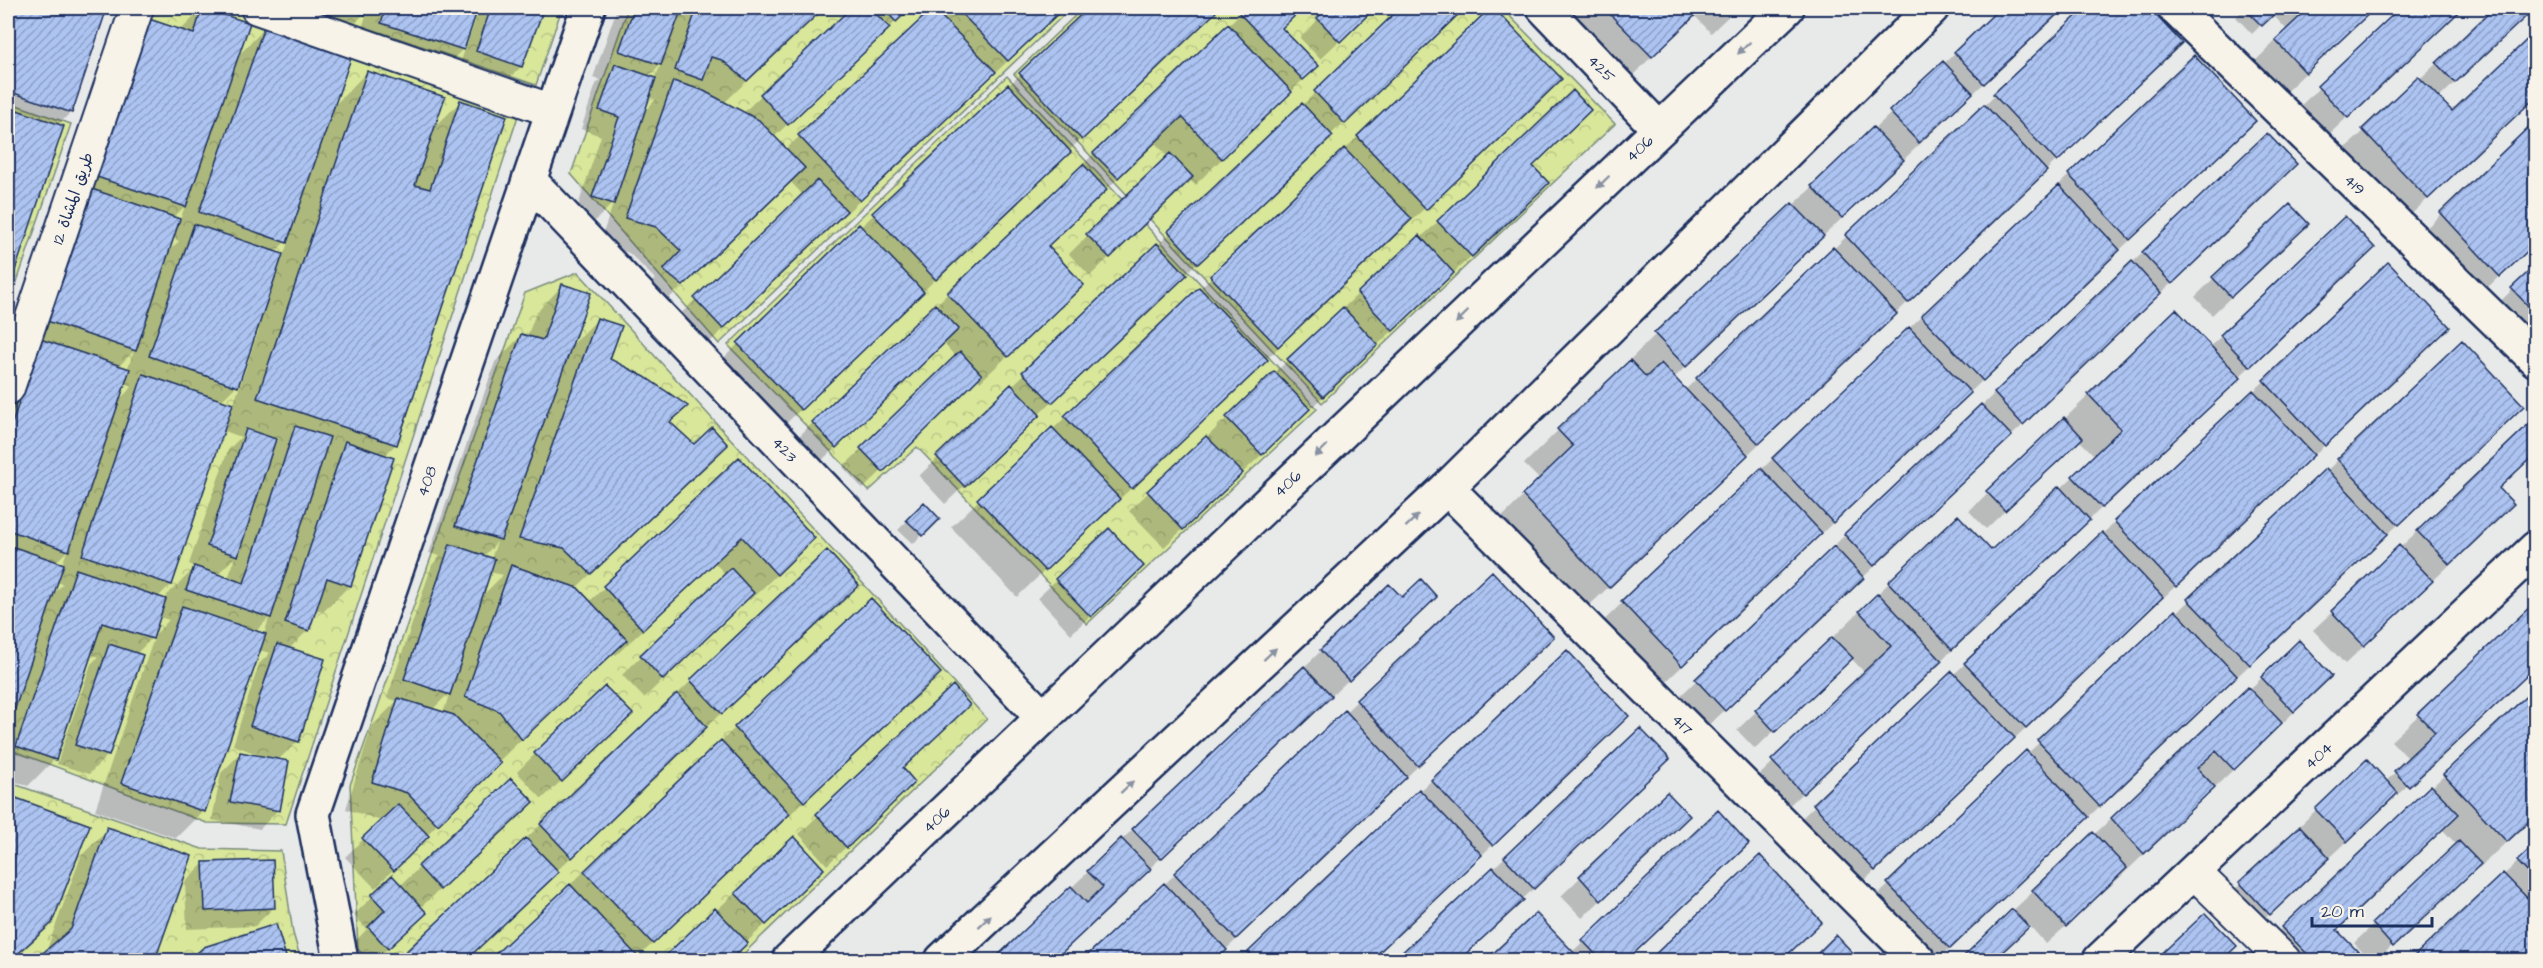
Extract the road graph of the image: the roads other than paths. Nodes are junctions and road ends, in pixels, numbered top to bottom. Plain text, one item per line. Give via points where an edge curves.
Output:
1 (137, 8) edge
2 (257, 8) edge
3 (588, 8) edge
4 (1544, 8) edge
5 (1787, 8) edge
6 (1932, 8) edge
7 (2175, 8) edge
8 (553, 111) junction
9 (1659, 129) junction
10 (529, 180) junction
11 (2535, 360) edge
12 (8, 388) edge
13 (1447, 488) junction
14 (2535, 548) edge
15 (1042, 717) junction
16 (2194, 872) junction
17 (341, 960) edge
18 (789, 960) edge
19 (942, 960) edge
20 (1918, 960) edge
21 (2100, 960) edge
22 (2284, 960) edge

1 - 12 street, طريق المشاة 12
2 - 8 street
3 - 8 street, 408
4 - 9 street, 425
5 -> 9 street, 406
6 - 13 street
7 - 11 street, 419
8 - 10 street, 408
9 -> 15 street, 406
10 - 15 street, 423
10 - 17 street, 408 via 313,814
19 -> 13 street
13 - 20 street, 417
14 - 16 street, 404
15 - 18 street, 406
16 - 21 street, 404
16 - 22 street

